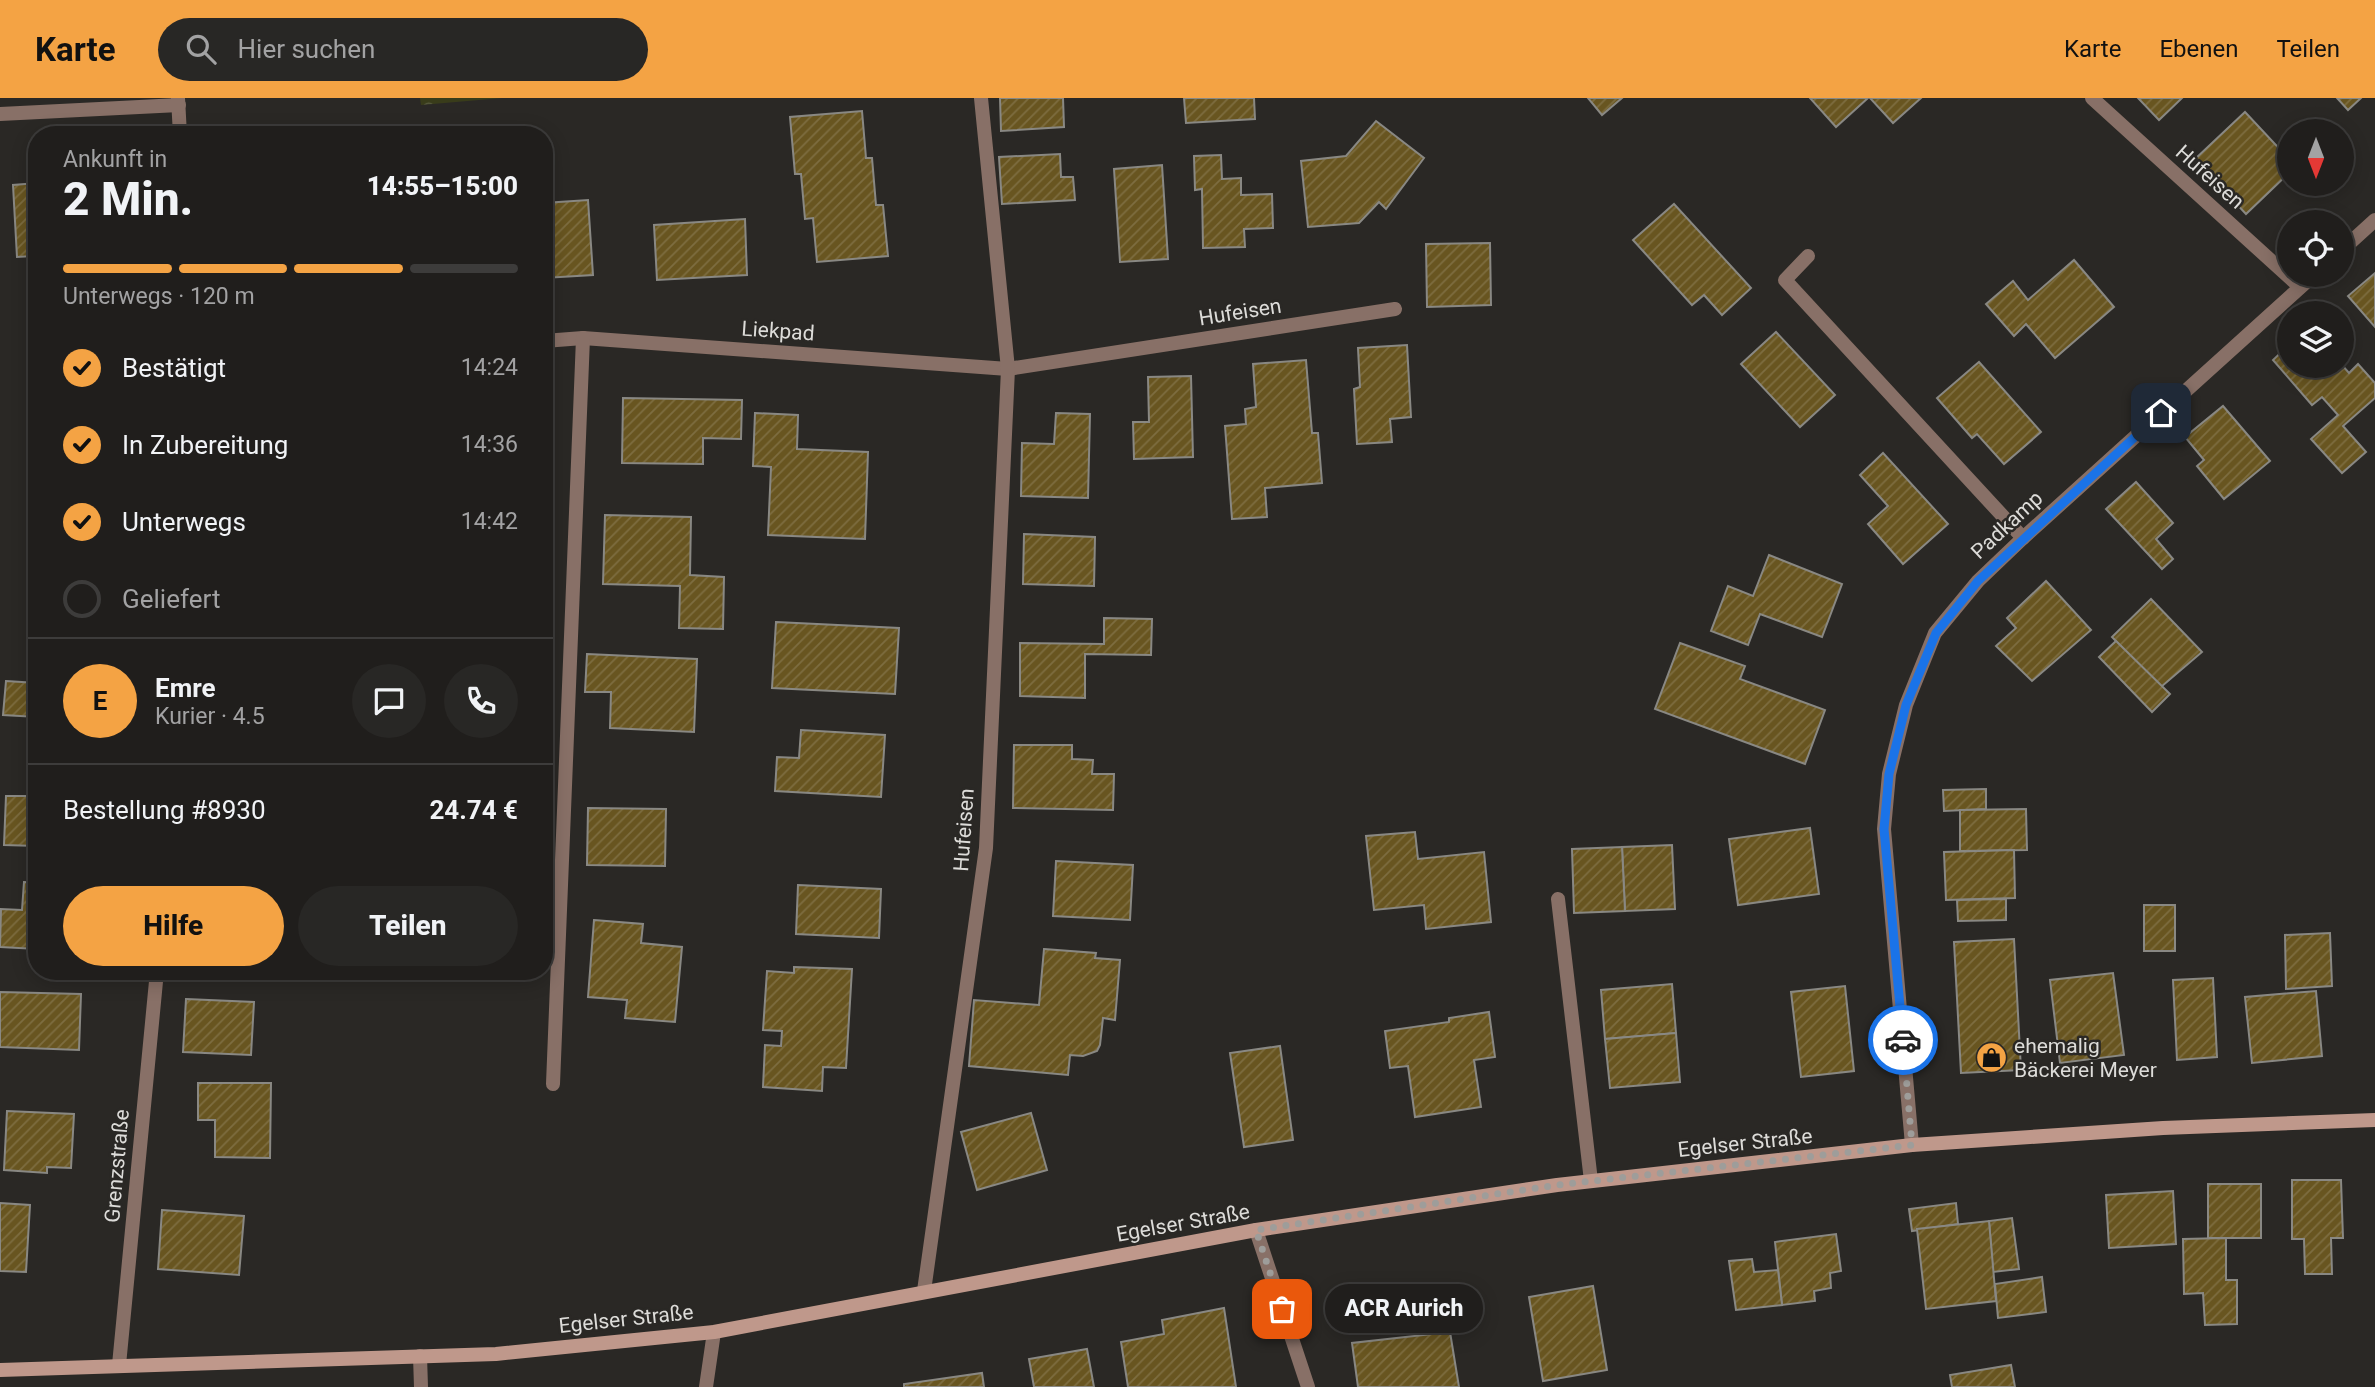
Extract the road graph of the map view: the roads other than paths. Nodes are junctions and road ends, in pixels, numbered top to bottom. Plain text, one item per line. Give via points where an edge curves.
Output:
1 (981, 98) edge
2 (2092, 98) edge
3 (179, 102) edge
4 (0, 114) edge
5 (180, 126) edge
6 (2375, 220) edge
7 (2354, 239) edge
8 (1808, 256) dead end
9 (2277, 266) edge
10 (2300, 287) edge
11 (1395, 309) dead end
12 (583, 338) junction
13 (553, 340) edge
14 (1008, 369) junction
15 (2023, 538) junction
16 (1558, 899) dead end
17 (156, 980) edge
18 (553, 1084) dead end
19 (2375, 1120) edge
20 (1912, 1145) junction
21 (1591, 1181) junction
22 (1256, 1230) junction
23 (924, 1291) junction
24 (714, 1332) junction
25 (420, 1356) junction
26 (119, 1365) junction
27 (0, 1370) edge
28 (421, 1387) edge
29 (706, 1387) edge
30 (1308, 1387) edge

1 - 14 street, Hufeisen
2 - 9 street, Hufeisen
3 - 4 street
3 - 5 street
6 - 7 street
8 - 15 street via 1784,280
10 - 15 street, Padkamp
11 - 14 street, Hufeisen
12 - 13 street, Liekpad
12 - 14 street, Liekpad
12 - 18 street
14 - 23 street, Hufeisen via 986,848
15 - 20 street, Padkamp via 1978,581 1936,633 1906,705 1889,774 1884,829
16 - 21 street
17 - 26 street, Grenzstraße
19 - 20 main road, Egelser Straße
20 - 21 main road, Egelser Straße
21 - 22 main road, Egelser Straße
22 - 23 main road, Egelser Straße
22 - 30 street
23 - 24 main road, Egelser Straße
24 - 25 main road, Egelser Straße via 496,1354
24 - 29 street
25 - 26 main road, Egelser Straße
25 - 28 street
26 - 27 main road, Egelser Straße

